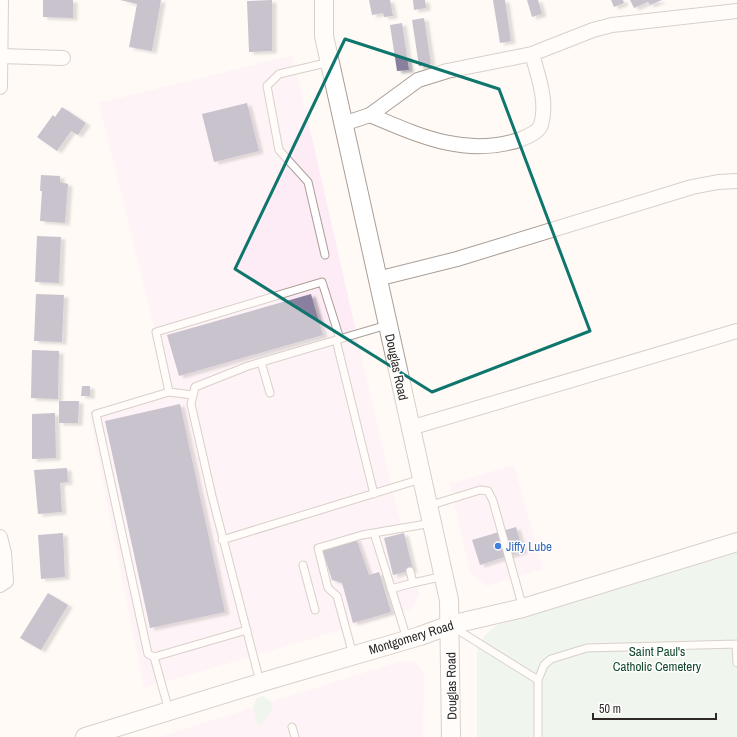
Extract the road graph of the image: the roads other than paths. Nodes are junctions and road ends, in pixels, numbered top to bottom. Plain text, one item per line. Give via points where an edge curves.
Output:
1 (2, 0) edge
2 (324, 0) edge
3 (737, 11) edge
4 (532, 54) junction
5 (1, 56) junction
6 (63, 58) dead end
7 (330, 62) junction
8 (0, 87) edge
9 (370, 115) junction
10 (343, 124) junction
11 (737, 181) edge
12 (325, 255) dead end
13 (378, 279) junction
14 (388, 325) junction
15 (737, 331) edge
16 (338, 339) junction
17 (261, 362) junction
18 (169, 392) junction
19 (270, 393) dead end
20 (193, 395) junction
21 (410, 428) junction
22 (421, 479) junction
23 (374, 494) junction
24 (430, 514) junction
25 (374, 532) junction
26 (0, 537) edge
27 (222, 540) junction
28 (737, 542) edge
29 (303, 565) dead end
30 (410, 571) dead end
31 (444, 576) junction
32 (413, 583) junction
33 (0, 585) edge
34 (391, 589) junction
35 (523, 608) junction
36 (315, 610) dead end
37 (450, 625) junction
38 (247, 630) junction
39 (407, 639) junction
40 (737, 644) edge
41 (353, 655) junction
42 (154, 657) junction
43 (737, 663) edge
44 (538, 680) junction
45 (260, 682) junction
46 (169, 711) junction
47 (292, 727) dead end
48 (85, 737) edge
49 (295, 737) edge
50 (451, 737) edge
51 (538, 737) edge

1 - 5 street
2 - 7 street, Douglas Road via 324,36
3 - 4 street via 612,25
4 - 9 street via 447,71 418,80
4 - 9 street via 544,108 540,127 529,136 482,147 457,146 414,133
5 - 6 street
5 - 8 street
7 - 10 street, Douglas Road
7 - 12 lane via 279,74 267,86 279,150 308,182
9 - 10 street
10 - 13 street, Douglas Road
11 - 13 street via 692,187 457,259
13 - 14 street, Douglas Road
14 - 16 lane
14 - 21 street, Douglas Road
15 - 21 street
16 - 17 lane
16 - 18 lane via 322,282 156,332
16 - 23 lane
17 - 19 lane
17 - 20 lane via 194,387
18 - 20 lane
18 - 42 lane via 96,414 148,654
20 - 27 lane via 191,404
21 - 22 street, Douglas Road
22 - 23 lane
22 - 24 street, Douglas Road
23 - 27 lane
24 - 25 lane via 401,531
24 - 31 street, Douglas Road
24 - 35 lane via 480,490 488,491
25 - 34 lane
25 - 41 lane via 318,548 328,588 337,596
26 - 33 street via 6,581
27 - 38 lane
28 - 35 street, Montgomery Road
29 - 36 lane
30 - 32 lane
31 - 32 lane
31 - 37 street, Douglas Road via 449,600
32 - 34 lane
34 - 39 lane
35 - 37 street, Montgomery Road
37 - 39 street, Montgomery Road
37 - 44 lane
37 - 50 street, Douglas Road
38 - 42 lane
38 - 45 lane
39 - 41 street, Montgomery Road
40 - 43 lane
40 - 44 lane via 587,648 551,659 544,666
41 - 45 street, Montgomery Road
42 - 46 lane
44 - 51 lane
45 - 46 street, Montgomery Road
46 - 48 street, Montgomery Road
47 - 49 lane

